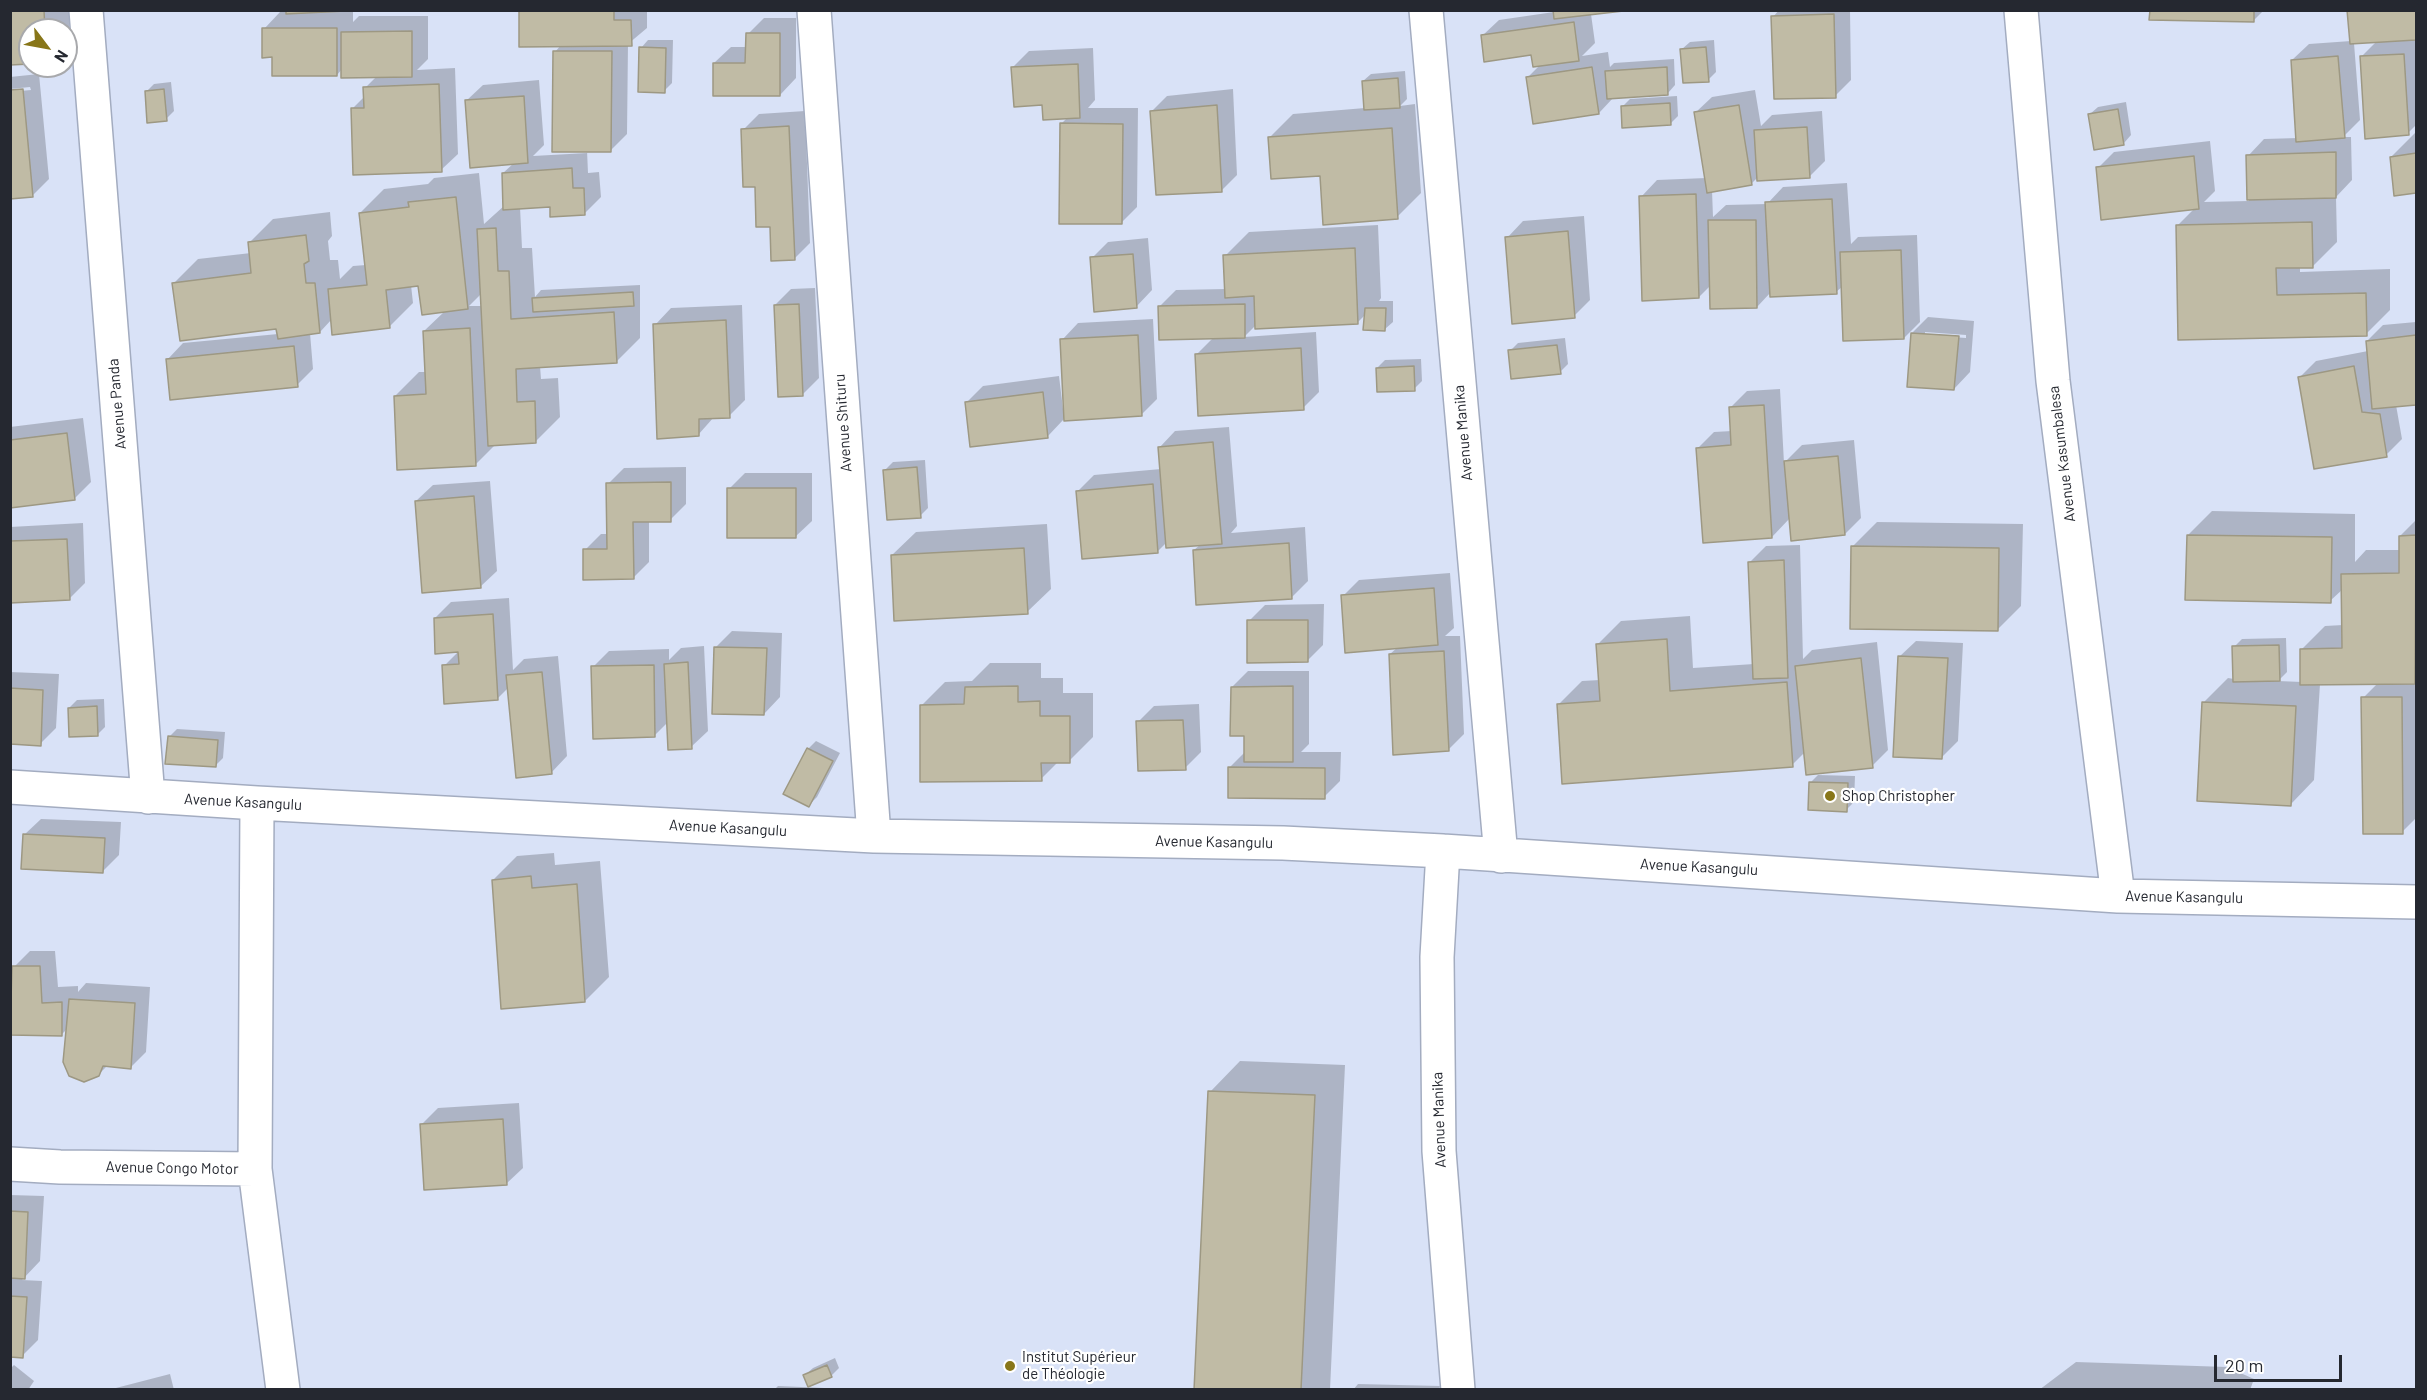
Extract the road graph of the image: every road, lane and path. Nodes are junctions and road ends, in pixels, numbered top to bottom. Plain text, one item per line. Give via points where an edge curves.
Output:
1 (86, 10) edge
2 (814, 10) edge
3 (1426, 10) edge
4 (2021, 10) edge
5 (10, 787) edge
6 (148, 797) junction
7 (257, 803) junction
8 (874, 836) junction
9 (1443, 851) junction
10 (1501, 856) junction
11 (2118, 896) junction
12 (2416, 902) edge
13 (10, 1164) edge
14 (255, 1169) junction
15 (283, 1389) edge
16 (1458, 1389) edge

1 - 6 street, Avenue Panda
2 - 8 street, Avenue Shituru
3 - 10 street, Avenue Manika
4 - 11 street, Avenue Kasumbalesa via 2053,381
5 - 6 street, Avenue Kasangulu
6 - 7 street, Avenue Kasangulu
7 - 8 street, Avenue Kasangulu
7 - 14 street
8 - 9 street, Avenue Kasangulu via 1283,843
9 - 10 street, Avenue Kasangulu
9 - 16 street, Avenue Manika via 1437,957 1438,1118
10 - 11 street, Avenue Kasangulu
11 - 12 street, Avenue Kasangulu
13 - 14 street, Avenue Congo Motor
14 - 15 street, Avenue Congo Motor

